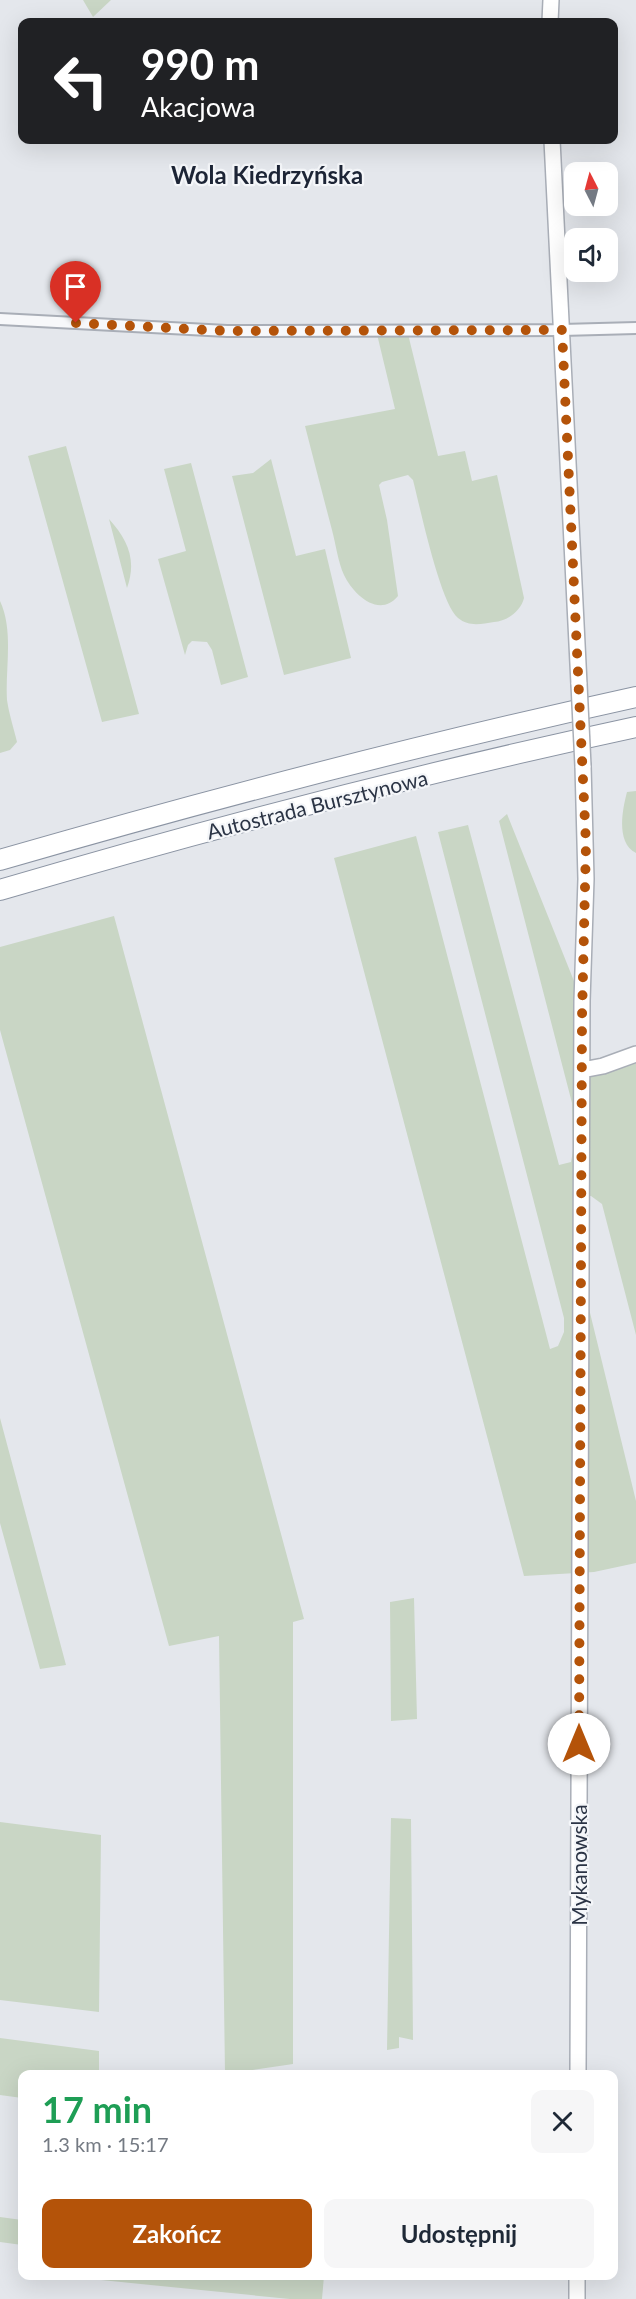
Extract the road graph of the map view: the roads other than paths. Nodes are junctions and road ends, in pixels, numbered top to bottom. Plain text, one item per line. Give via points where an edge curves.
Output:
1 (552, 144) edge
2 (0, 319) edge
3 (636, 328) edge
4 (562, 330) junction
5 (636, 697) edge
6 (636, 727) edge
7 (0, 860) edge
8 (0, 890) edge
9 (636, 1054) edge
10 (582, 1071) junction
11 (578, 2070) edge
12 (577, 2280) edge
13 (577, 2299) edge

1 - 4 main road, Mykanowska
2 - 4 street via 227,331
3 - 4 street
4 - 10 main road, Mykanowska, bridge via 583,766 586,879
5 - 7 highway, Autostrada Bursztynowa via 304,776
6 - 8 highway, Autostrada Bursztynowa via 338,797
9 - 10 main road
10 - 11 main road, Mykanowska
12 - 13 main road

